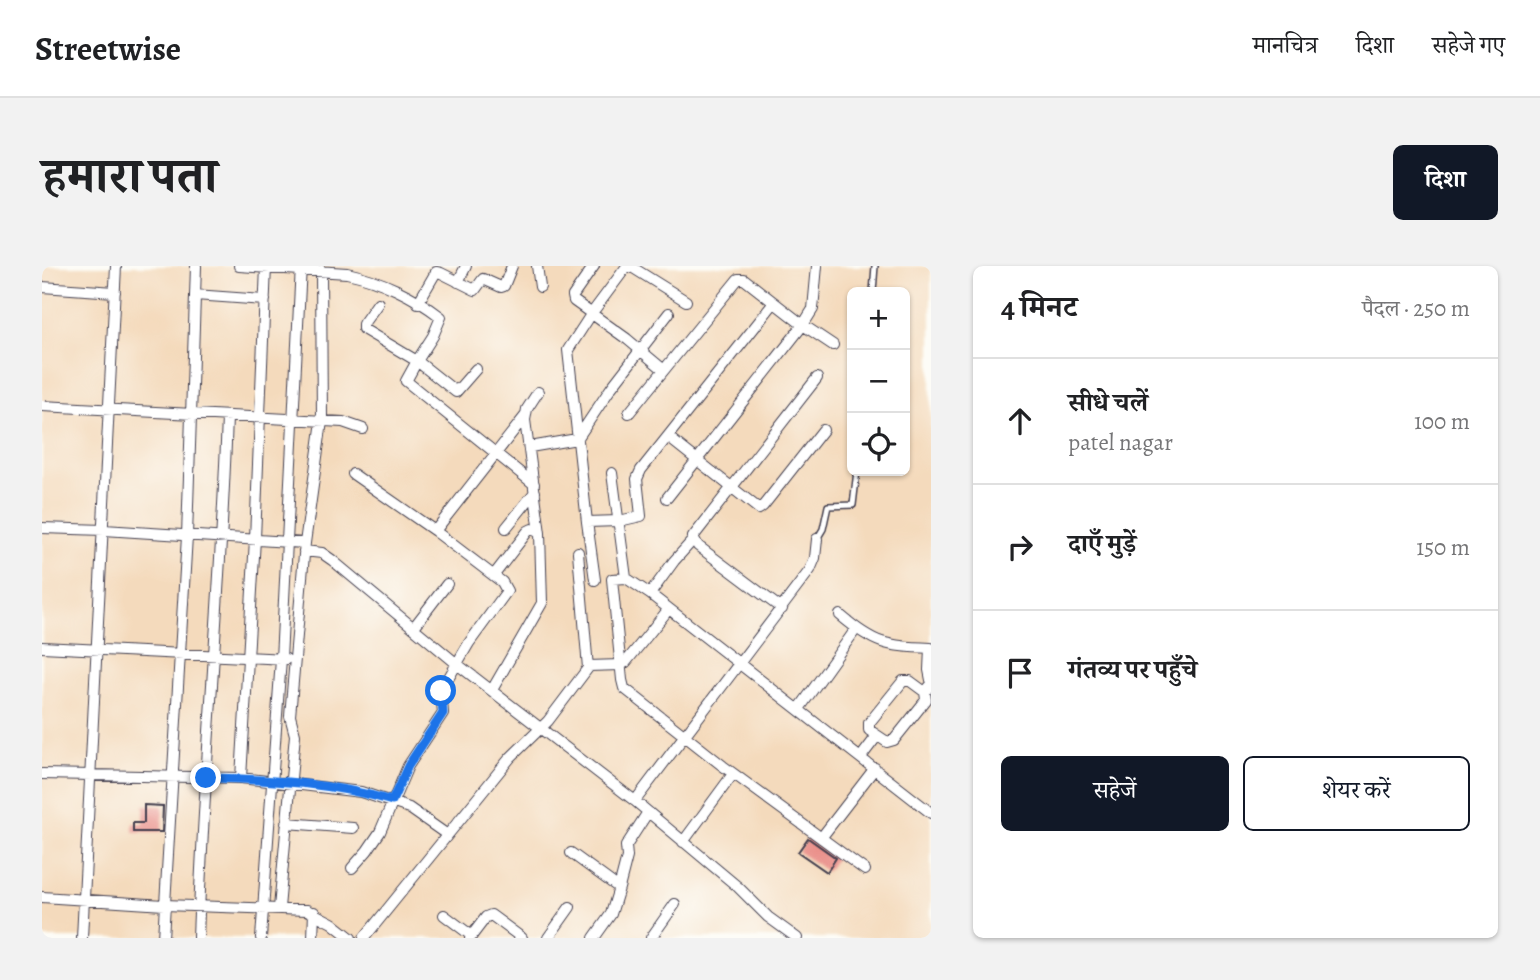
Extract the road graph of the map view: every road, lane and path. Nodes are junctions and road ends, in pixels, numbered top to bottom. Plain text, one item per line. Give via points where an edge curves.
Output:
1 (116, 266) edge
2 (196, 266) edge
3 (239, 266) edge
4 (466, 266) edge
5 (512, 266) edge
6 (537, 266) edge
7 (594, 266) edge
8 (628, 266) edge
9 (817, 266) edge
10 (875, 266) edge
11 (266, 267) edge
12 (301, 268) edge
13 (321, 270) junction
14 (458, 282) junction
15 (42, 287) edge
16 (540, 287) dead end
17 (873, 287) edge
18 (115, 292) junction
19 (195, 295) junction
20 (265, 300) junction
21 (685, 301) dead end
22 (378, 303) dead end
23 (418, 303) junction
24 (773, 304) junction
25 (592, 313) junction
26 (669, 313) dead end
27 (803, 325) junction
28 (833, 345) dead end
29 (641, 350) junction
30 (417, 361) junction
31 (476, 369) dead end
32 (664, 370) junction
33 (817, 378) dead end
34 (538, 392) dead end
35 (42, 406) edge
36 (110, 409) junction
37 (629, 413) dead end
38 (190, 415) junction
39 (526, 415) junction
40 (227, 417) junction
41 (261, 419) junction
42 (292, 420) junction
43 (321, 421) junction
44 (363, 429) dead end
45 (823, 430) dead end
46 (668, 437) junction
47 (578, 439) junction
48 (530, 447) junction
49 (496, 453) junction
50 (697, 460) junction
51 (612, 473) dead end
52 (353, 474) dead end
53 (856, 476) edge
54 (535, 488) junction
55 (732, 488) junction
56 (667, 498) dead end
57 (619, 521) junction
58 (587, 522) junction
59 (42, 528) edge
60 (506, 528) dead end
61 (104, 530) junction
62 (435, 531) junction
63 (540, 533) junction
64 (187, 536) junction
65 (223, 537) junction
66 (255, 539) junction
67 (817, 539) joint
68 (693, 540) junction
69 (288, 542) junction
70 (305, 547) junction
71 (578, 552) dead end
72 (494, 575) junction
73 (626, 578) junction
74 (612, 579) junction
75 (595, 580) junction
76 (581, 581) junction
77 (447, 584) dead end
78 (650, 594) junction
79 (782, 609) junction
80 (668, 610) junction
81 (840, 615) dead end
82 (414, 627) junction
83 (856, 629) junction
84 (42, 646) edge
85 (930, 648) edge
86 (98, 649) junction
87 (180, 655) junction
88 (212, 655) junction
89 (248, 657) junction
90 (281, 659) junction
91 (295, 659) junction
92 (738, 663) junction
93 (457, 664) junction
94 (621, 665) junction
95 (588, 666) junction
96 (929, 685) edge
97 (492, 690) junction
98 (799, 709) junction
99 (539, 729) junction
100 (685, 735) junction
101 (877, 736) junction
102 (861, 757) junction
103 (875, 768) junction
104 (42, 774) edge
105 (733, 774) junction
106 (90, 776) junction
107 (172, 777) junction
108 (206, 778) junction
109 (241, 778) junction
110 (274, 782) junction
111 (290, 783) junction
112 (392, 801) junction
113 (635, 801) junction
114 (648, 812) junction
115 (931, 813) edge
116 (286, 823) junction
117 (353, 828) dead end
118 (446, 834) junction
119 (821, 838) junction
120 (683, 842) junction
121 (571, 853) dead end
122 (352, 868) dead end
123 (865, 870) dead end
124 (619, 888) junction
125 (42, 897) edge
126 (83, 899) junction
127 (675, 904) dead end
128 (164, 905) junction
129 (200, 905) junction
130 (570, 907) dead end
131 (263, 908) junction
132 (279, 908) junction
133 (314, 912) junction
134 (444, 915) dead end
135 (471, 937) edge
136 (82, 938) edge
137 (163, 938) edge
138 (198, 938) edge
139 (261, 938) edge
140 (313, 938) edge
141 (351, 938) edge
142 (364, 938) edge
143 (522, 938) edge
144 (548, 938) edge
145 (594, 938) edge
146 (651, 938) edge
147 (797, 938) edge

1 - 18 street
2 - 19 street
3 - 11 street
4 - 14 street
5 - 14 street via 501,287 486,279 474,290
6 - 16 street
7 - 25 street via 573,298
8 - 21 street
8 - 25 street
9 - 27 street via 813,309
10 - 17 lane
11 - 12 street
11 - 20 street
12 - 13 street
12 - 42 street
13 - 23 street via 377,281
13 - 43 street
14 - 23 street via 436,272
15 - 18 street
18 - 36 street
19 - 20 street
19 - 38 street
20 - 41 street
22 - 30 street via 363,329
23 - 30 street via 441,320
24 - 27 street
24 - 32 street via 739,278
24 - 46 street
25 - 29 street
25 - 47 street via 568,350
26 - 29 street
27 - 28 street
27 - 50 street
29 - 32 street
29 - 47 street
30 - 31 street via 456,392
30 - 49 street via 407,383
32 - 37 street
33 - 55 street
34 - 39 street
35 - 36 street
36 - 38 street
36 - 61 street
38 - 40 street
38 - 64 street
39 - 48 street
39 - 49 street
40 - 41 street
40 - 65 street
41 - 42 street
41 - 66 street
42 - 43 street
42 - 69 street
43 - 44 street via 348,422
43 - 70 street
45 - 55 street via 761,508
46 - 50 street
46 - 57 street via 638,476 641,516
47 - 48 street
47 - 58 street
48 - 54 street
49 - 54 street
49 - 62 street
50 - 55 street
50 - 56 street
51 - 57 street
52 - 62 street
53 - 67 lane via 853,505 828,506
54 - 60 street
54 - 63 street
55 - 68 street
57 - 58 street
57 - 73 street
58 - 75 street
59 - 61 street
61 - 64 street
61 - 86 street
62 - 72 street
63 - 72 street via 528,531
63 - 97 street via 542,603
64 - 65 street
64 - 87 street
65 - 66 street
65 - 88 street
66 - 69 street
66 - 89 street
67 - 79 street via 813,564
68 - 78 street
68 - 79 street
69 - 70 street
69 - 90 street
70 - 82 street via 332,560
70 - 91 street
71 - 76 street
72 - 93 street via 506,585 507,594
73 - 74 street
73 - 78 street
74 - 75 street
74 - 94 street
75 - 76 street
76 - 95 street
77 - 82 street
78 - 80 street
79 - 92 street
80 - 92 street
80 - 94 street
81 - 83 street
82 - 93 street
83 - 85 street via 888,646
83 - 98 street
84 - 86 street
85 - 96 street
86 - 87 street
86 - 106 street
87 - 88 street
87 - 107 street
88 - 89 street
88 - 108 street
89 - 90 street
89 - 109 street
90 - 91 street
90 - 110 street
91 - 111 street
92 - 98 street
92 - 100 street
93 - 97 street
93 - 112 street via 440,694 443,713 408,766
94 - 95 street
94 - 100 street via 624,688
95 - 99 street
96 - 101 street via 926,699 894,740 887,742
96 - 101 street via 900,683 869,723 869,730
97 - 99 street
98 - 102 street
99 - 113 street
99 - 118 street
100 - 105 street
100 - 113 street
101 - 102 street
102 - 103 street
103 - 115 street
103 - 119 street
104 - 106 street
105 - 119 street
105 - 120 street
106 - 107 street
106 - 126 street
107 - 108 street
107 - 128 street
108 - 109 street
108 - 129 street
109 - 110 street
110 - 111 street
110 - 131 street
111 - 112 street
111 - 116 street
112 - 118 street
112 - 122 street via 380,832
113 - 114 street
114 - 120 street
114 - 124 street via 626,846
116 - 117 street
116 - 132 street
118 - 142 street
119 - 123 street
120 - 147 street
121 - 124 street
124 - 145 street via 609,919
125 - 126 street
126 - 128 street
126 - 136 street
127 - 146 street
128 - 129 street
128 - 137 street
129 - 131 street
129 - 138 street
130 - 144 street
131 - 132 street
131 - 139 street
132 - 133 street
133 - 140 street
133 - 141 street
134 - 135 street
135 - 143 street via 491,915

